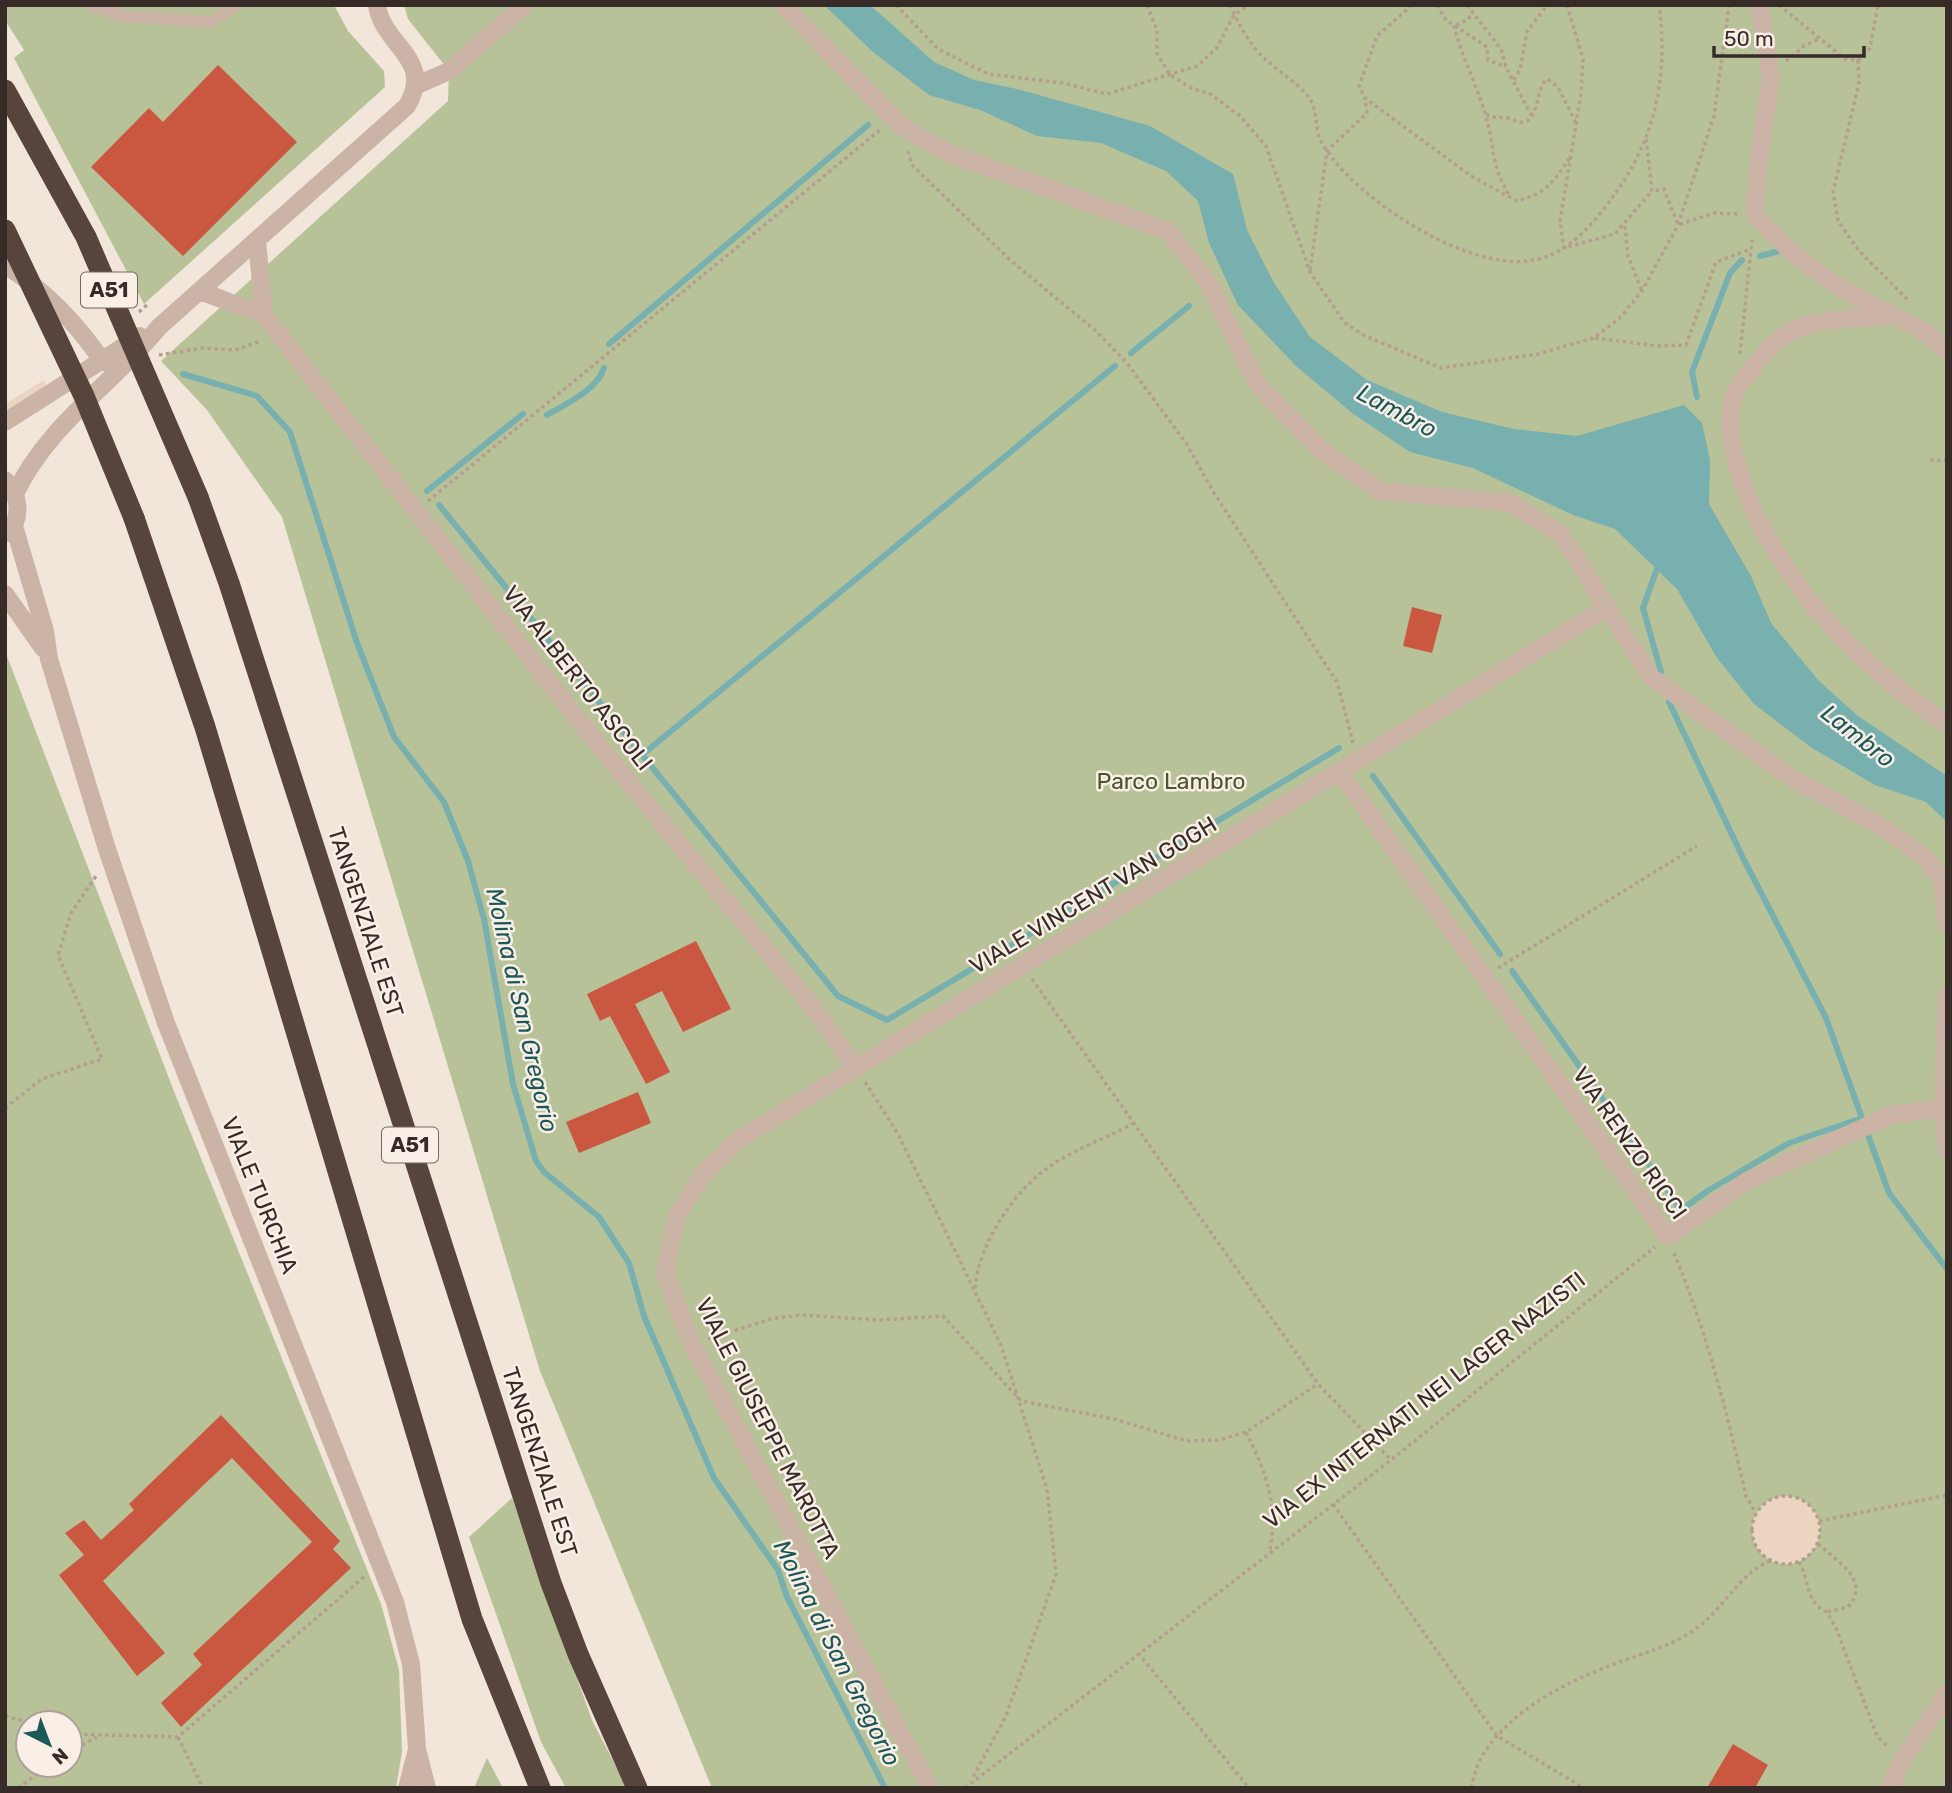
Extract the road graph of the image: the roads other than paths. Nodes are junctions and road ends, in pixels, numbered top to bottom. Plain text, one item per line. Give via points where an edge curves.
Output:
1 (91, 5) edge
2 (237, 5) edge
3 (377, 5) edge
4 (525, 5) edge
5 (783, 5) edge
6 (1759, 5) edge
7 (415, 86) junction
8 (5, 90) edge
9 (5, 230) edge
10 (257, 241) junction
11 (5, 265) edge
12 (200, 291) junction
13 (264, 315) junction
14 (1891, 316) junction
15 (159, 327) junction
16 (1947, 351) edge
17 (103, 362) junction
18 (5, 422) edge
19 (10, 487) edge
20 (10, 531) edge
21 (5, 594) edge
22 (1606, 608) junction
23 (49, 659) junction
24 (1947, 724) edge
25 (1340, 772) junction
26 (1947, 925) edge
27 (1947, 995) edge
28 (856, 1069) junction
29 (1943, 1108) junction
30 (1947, 1150) edge
31 (1947, 1693) edge
32 (417, 1749) junction
33 (407, 1788) edge
34 (426, 1788) edge
35 (540, 1788) edge
36 (637, 1788) edge
37 (930, 1788) edge
38 (1889, 1788) edge

1 - 2 lane via 121,16 211,23
3 - 7 street via 380,21 412,62
4 - 7 street via 449,71
5 - 22 street via 897,122 948,153 1168,231 1208,282 1257,384 1322,451 1380,491 1511,503 1561,534
6 - 14 street via 1771,76 1755,215 1792,255
7 - 10 street via 399,114
8 - 36 highway, TANGENZIALE EST / A51, bridge via 86,237 198,497 551,1583
9 - 35 highway, bridge via 85,396 134,518 205,727 472,1619
10 - 12 street
10 - 13 street
11 - 17 street via 52,300
12 - 13 street
12 - 15 street
13 - 28 street, VIA ALBERTO ASCOLI via 579,721 812,1006
14 - 16 street
14 - 24 street via 1805,326 1769,346 1736,390 1731,425 1737,464 1754,509 1783,563 1834,629 1917,705
15 - 17 street via 133,339
15 - 19 street via 59,426
17 - 18 street
19 - 20 street, VIALE TURCHIA via 18,515
20 - 23 street, VIALE TURCHIA via 45,631
21 - 23 street, VIALE TURCHIA
22 - 25 street, VIALE VINCENT VAN GOGH
22 - 26 street via 1651,677 1793,779 1876,823 1927,859 1942,881
23 - 32 street, VIALE TURCHIA via 166,1023 395,1602 411,1664
25 - 28 street, VIALE VINCENT VAN GOGH
25 - 29 street, VIA RENZO RICCI via 1668,1237 1746,1181 1891,1115
27 - 29 street
28 - 37 street, VIALE GIUSEPPE MAROTTA via 738,1140 703,1174 677,1217 665,1274 692,1344
29 - 30 street
31 - 38 street
32 - 33 street, VIALE TURCHIA
32 - 34 street, VIALE TURCHIA

